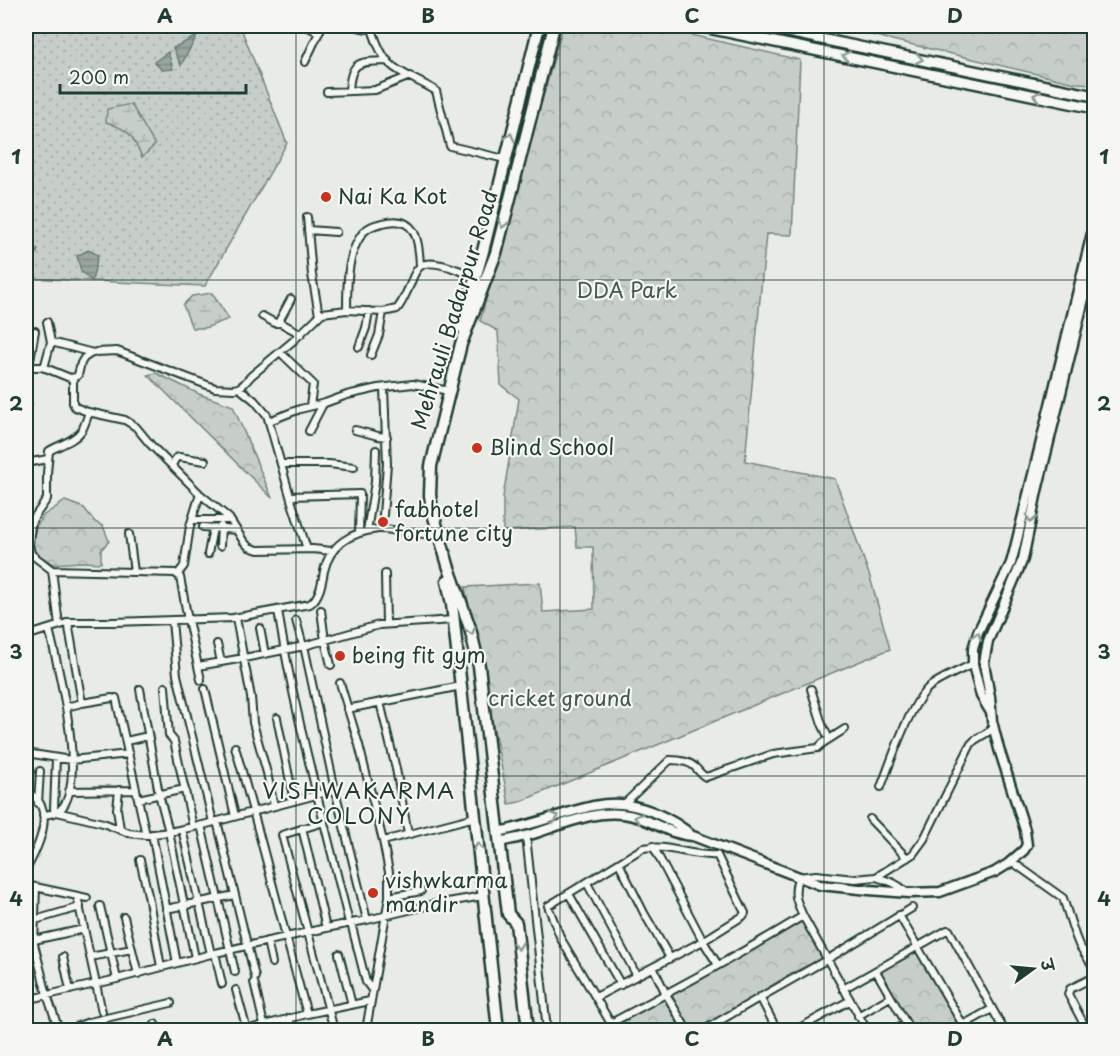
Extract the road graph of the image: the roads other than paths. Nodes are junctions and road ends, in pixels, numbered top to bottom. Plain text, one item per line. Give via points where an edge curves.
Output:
1 (305, 26) edge
2 (339, 26) edge
3 (352, 26) edge
4 (373, 26) edge
5 (538, 26) edge
6 (554, 26) edge
7 (698, 26) edge
8 (759, 26) edge
9 (320, 29) edge
10 (388, 61) junction
11 (305, 62) dead end
12 (410, 76) junction
13 (349, 90) junction
14 (327, 92) dead end
15 (1095, 96) edge
16 (1095, 108) edge
17 (505, 159) junction
18 (307, 218) dead end
19 (1095, 225) edge
20 (308, 230) junction
21 (336, 232) dead end
22 (1095, 258) edge
23 (420, 266) junction
24 (479, 281) junction
25 (291, 299) dead end
26 (347, 310) junction
27 (369, 311) junction
28 (384, 312) junction
29 (319, 315) junction
30 (262, 316) dead end
31 (47, 322) dead end
32 (278, 323) junction
33 (301, 334) junction
34 (50, 340) junction
35 (359, 347) dead end
36 (280, 352) junction
37 (93, 353) junction
38 (371, 356) dead end
39 (27, 367) edge
40 (44, 368) junction
41 (73, 378) junction
42 (239, 388) junction
43 (384, 388) junction
44 (446, 390) junction
45 (323, 404) junction
46 (310, 406) junction
47 (89, 412) junction
48 (268, 421) junction
49 (355, 429) dead end
50 (309, 431) dead end
51 (387, 437) junction
52 (376, 450) dead end
53 (48, 459) junction
54 (205, 461) dead end
55 (26, 463) edge
56 (281, 464) junction
57 (172, 465) junction
58 (354, 467) dead end
59 (200, 494) junction
60 (290, 496) junction
61 (383, 515) dead end
62 (192, 520) junction
63 (221, 520) junction
64 (230, 520) junction
65 (203, 527) dead end
66 (213, 528) junction
67 (222, 529) junction
68 (237, 530) junction
69 (368, 531) junction
70 (359, 533) junction
71 (129, 534) dead end
72 (434, 534) junction
73 (220, 546) dead end
74 (307, 549) junction
75 (331, 551) junction
76 (208, 554) dead end
77 (52, 570) junction
78 (134, 572) junction
79 (178, 574) junction
80 (385, 574) dead end
81 (457, 603) junction
82 (278, 610) junction
83 (321, 610) dead end
84 (236, 618) junction
85 (188, 620) junction
86 (296, 620) dead end
87 (454, 620) junction
88 (172, 621) junction
89 (68, 622) junction
90 (386, 624) junction
91 (59, 625) junction
92 (260, 628) dead end
93 (49, 629) junction
94 (26, 636) edge
95 (325, 641) junction
96 (217, 644) dead end
97 (304, 646) junction
98 (284, 650) junction
99 (265, 654) junction
100 (244, 658) junction
101 (221, 662) junction
102 (972, 664) junction
103 (331, 665) dead end
104 (198, 666) junction
105 (201, 680) dead end
106 (340, 683) dead end
107 (461, 686) junction
108 (165, 687) dead end
109 (140, 689) dead end
110 (205, 689) dead end
111 (811, 689) dead end
112 (380, 702) junction
113 (82, 704) junction
114 (66, 707) junction
115 (347, 709) junction
116 (990, 711) junction
117 (277, 718) dead end
118 (844, 729) dead end
119 (993, 729) junction
120 (148, 736) junction
121 (829, 739) junction
122 (126, 741) junction
123 (235, 747) dead end
124 (26, 753) edge
125 (129, 754) junction
126 (56, 758) junction
127 (71, 760) junction
128 (40, 771) dead end
129 (881, 787) dead end
130 (184, 789) junction
131 (119, 790) junction
132 (136, 790) junction
133 (335, 790) junction
134 (69, 791) junction
135 (26, 792) edge
136 (159, 794) junction
137 (317, 795) junction
138 (138, 799) junction
139 (294, 801) junction
140 (38, 803) junction
141 (624, 804) junction
142 (274, 806) junction
143 (57, 812) junction
144 (253, 812) junction
145 (43, 815) junction
146 (235, 816) junction
147 (475, 818) junction
148 (870, 819) dead end
149 (215, 821) junction
150 (324, 822) junction
151 (201, 825) junction
152 (193, 827) junction
153 (302, 828) junction
154 (182, 829) junction
155 (120, 830) junction
156 (169, 832) junction
157 (149, 834) junction
158 (408, 834) junction
159 (526, 836) junction
160 (693, 836) junction
161 (499, 837) junction
162 (383, 841) junction
163 (653, 846) junction
164 (907, 858) junction
165 (140, 860) dead end
166 (1011, 861) junction
167 (619, 863) junction
168 (26, 870) edge
169 (798, 878) junction
170 (876, 878) junction
171 (587, 883) junction
172 (26, 885) edge
173 (36, 888) junction
174 (421, 891) dead end
175 (907, 893) junction
176 (569, 894) junction
177 (235, 895) junction
178 (77, 896) junction
179 (483, 896) junction
180 (389, 897) junction
181 (87, 898) dead end
182 (218, 898) junction
183 (199, 902) junction
184 (184, 905) junction
185 (100, 906) dead end
186 (533, 906) junction
187 (548, 906) junction
188 (80, 907) junction
189 (912, 908) dead end
190 (166, 909) junction
191 (385, 915) junction
192 (899, 915) junction
193 (802, 916) junction
194 (124, 917) dead end
195 (35, 920) junction
196 (367, 920) junction
197 (350, 923) junction
198 (326, 928) junction
199 (84, 929) junction
200 (309, 932) junction
201 (285, 937) junction
202 (34, 940) junction
203 (267, 941) junction
204 (703, 941) junction
205 (246, 946) junction
206 (916, 946) junction
207 (132, 949) junction
208 (230, 950) junction
209 (110, 953) junction
210 (213, 953) junction
211 (339, 954) dead end
212 (63, 957) dead end
213 (90, 957) junction
214 (195, 958) junction
215 (670, 958) junction
216 (828, 959) junction
217 (177, 963) junction
218 (272, 963) dead end
219 (718, 965) junction
220 (161, 967) junction
221 (653, 967) junction
222 (1095, 968) edge
223 (876, 971) junction
224 (236, 972) dead end
225 (138, 974) junction
226 (637, 976) junction
227 (1095, 977) edge
228 (117, 979) junction
229 (95, 984) junction
230 (222, 984) dead end
231 (621, 985) junction
232 (843, 989) junction
233 (70, 990) junction
234 (236, 990) dead end
235 (372, 990) junction
236 (666, 994) junction
237 (47, 995) junction
238 (596, 997) junction
239 (760, 997) junction
240 (890, 997) junction
241 (26, 1000) edge
242 (849, 1000) junction
243 (370, 1001) junction
244 (171, 1003) dead end
245 (352, 1005) junction
246 (328, 1009) junction
247 (992, 1009) junction
248 (307, 1014) junction
249 (102, 1016) junction
250 (858, 1016) junction
251 (289, 1018) junction
252 (266, 1026) edge
253 (908, 1027) edge
254 (964, 1028) edge
255 (58, 1030) edge
256 (75, 1030) edge
257 (105, 1030) edge
258 (246, 1030) edge
259 (292, 1030) edge
260 (333, 1030) edge
261 (366, 1030) edge
262 (498, 1030) edge
263 (528, 1030) edge
264 (547, 1030) edge
265 (687, 1030) edge
266 (704, 1030) edge
267 (777, 1030) edge
268 (796, 1030) edge
269 (867, 1030) edge
270 (895, 1030) edge
271 (954, 1030) edge
272 (1004, 1030) edge
273 (1087, 1030) edge

1 - 9 street
2 - 3 street
3 - 4 street
4 - 10 street via 374,36
17 -> 5 main road, Mehrauli Badarpur Road
6 -> 24 main road, Mehrauli Badarpur Road via 496,253
16 -> 7 main road
8 -> 15 main road
9 - 11 street
10 - 12 street
10 - 13 street via 358,64 350,77
12 - 13 street via 375,90
12 - 17 street via 436,91 450,146
13 - 14 street
17 - 24 main road, Mehrauli Badarpur Road
18 - 20 street
102 -> 19 street via 978,632 1011,563
20 - 21 street
20 - 29 street
22 -> 116 street via 1023,559 986,651
23 - 24 street via 436,264
23 - 26 street via 417,238 407,224 395,221 368,227 351,259
23 - 28 street via 399,308
24 - 44 main road, Mehrauli Badarpur Road
25 - 32 street
26 - 27 street
26 - 29 street
27 - 28 street
27 - 35 street
28 - 38 street
29 - 33 street
30 - 32 street
31 - 34 street
32 - 33 street
33 - 36 street
34 - 37 street
34 - 39 street via 35,333
34 - 40 street
36 - 42 street
36 - 46 street via 313,384
37 - 41 street via 84,358
37 - 42 street via 117,351 215,388
39 - 40 street
40 - 41 street
41 - 47 street via 73,405
42 - 48 street via 260,406
43 - 44 street via 413,384
43 - 45 street
43 - 51 street
44 - 72 main road, Mehrauli Badarpur Road via 427,457 425,479 424,498
44 - 81 main road, Mehrauli Badarpur Road via 431,466 430,495
45 - 46 street
45 - 50 street
46 - 48 street
47 - 53 street via 79,434 50,450
47 - 57 street via 125,420
48 - 56 street
49 - 51 street
51 - 61 street
52 - 69 street
53 - 55 street
53 - 77 street via 47,499 33,519 28,544 31,554
54 - 57 street via 179,457
56 - 58 street
56 - 60 street
57 - 59 street
59 - 62 street
59 - 64 street
60 - 70 street via 361,495
60 - 74 street
62 - 63 street
62 - 79 street via 184,566
63 - 64 street
63 - 67 street
64 - 68 street
65 - 66 street
66 - 67 street
66 - 76 street
67 - 68 street
67 - 73 street
68 - 74 street via 254,549
69 - 70 street
69 - 72 street
70 - 75 street
71 - 78 street
72 - 81 main road, Mehrauli Badarpur Road
74 - 75 street
75 - 82 street via 313,602
77 - 78 street
77 - 91 street
78 - 79 street
79 - 85 street
80 - 90 street
81 - 87 main road, Mehrauli Badarpur Road
81 -> 161 main road, Mehrauli Badarpur Road via 470,628 479,666
82 - 84 street
82 - 98 street
83 - 95 street
84 - 85 street
84 - 100 street
85 - 88 street
85 - 104 street
86 - 97 street
87 - 90 street
87 - 107 main road, Mehrauli Badarpur Road
88 - 89 street
88 - 149 street via 177,675
89 - 91 street
89 - 113 street
90 - 95 street
91 - 93 street
92 - 99 street
93 - 94 street
93 - 114 street
95 - 97 street
95 - 103 street
96 - 101 street
97 - 98 street
97 - 133 street
98 - 99 street
98 - 137 street
99 - 100 street
100 - 101 street
100 - 142 street via 253,723
101 - 104 street
102 - 116 street via 981,696
102 - 129 street via 922,695
104 - 105 street
106 - 115 street
107 - 112 street
107 - 147 main road, Mehrauli Badarpur Road
108 - 130 street via 168,735 174,741
109 - 120 street
110 - 146 street
111 - 121 street
112 - 115 street
112 - 158 street
113 - 114 street
113 - 122 street via 114,698
114 - 127 street
115 - 162 street
116 - 119 street
117 - 139 street
118 - 121 street
119 - 164 street via 972,744 924,839
119 - 166 street via 1025,830 1027,845
120 - 122 street
120 - 136 street
121 - 141 street via 818,748 773,754 706,777 689,763 673,759
122 - 125 street
123 - 144 street
124 - 126 street
125 - 127 street
125 - 132 street
126 - 127 street
126 - 143 street via 53,806
127 - 134 street
128 - 140 street
130 - 136 street
130 - 152 street
131 - 132 street
131 - 134 street
131 - 155 street
132 - 138 street
133 - 137 street
133 - 196 street
134 - 143 street
135 - 140 street
136 - 138 street
136 - 156 street
137 - 139 street
137 - 150 street
138 - 157 street
139 - 142 street
140 - 145 street
141 - 160 street via 660,815
161 -> 141 street via 593,806
142 - 144 street
143 - 145 street
143 - 155 street
144 - 146 street
144 - 201 street
145 - 168 street via 42,836
146 - 149 street
147 - 158 street
179 -> 147 main road, Mehrauli Badarpur Road
148 - 164 street
149 - 151 street
149 - 177 street
150 - 153 street
150 - 197 street
151 - 152 street
151 - 182 street
152 - 154 street
153 - 198 street
153 - 200 street via 282,835
154 - 156 street
154 - 183 street
155 - 157 street
156 - 157 street
156 - 184 street
157 - 190 street
158 - 162 street
160 -> 159 street via 616,813 574,820
159 - 161 street
159 - 186 street
160 - 169 street
161 -> 263 main road, Mehrauli Badarpur Road via 508,914 516,923
162 - 180 street
163 - 167 street
163 - 204 street
163 - 204 street via 717,855 745,914
164 - 170 street
165 - 220 street
166 - 175 street via 995,872 944,891
166 - 222 street via 1063,898 1079,945
167 - 171 street
167 - 215 street
169 - 170 street
169 - 175 street via 834,887
169 - 193 street via 794,895
170 - 175 street via 892,882
171 - 176 street
171 - 226 street
172 - 173 street
173 - 178 street
173 - 195 street
174 - 180 street
176 - 187 street
176 - 231 street
177 - 182 street
177 - 205 street
178 - 181 street
178 - 188 street
179 - 191 street
179 - 262 main road, Mehrauli Badarpur Road
180 - 191 street
182 - 183 street
182 - 208 street
183 - 184 street
183 - 210 street
184 - 190 street
184 - 214 street
185 - 209 street
186 - 187 street
186 - 264 street
187 - 238 street via 561,939
188 - 195 street
188 - 199 street
189 - 192 street
190 - 217 street
191 - 196 street
191 - 235 street
192 - 206 street
192 - 216 street
193 - 216 street
193 - 219 street
194 - 207 street
195 - 202 street
196 - 197 street
197 - 198 street
197 - 235 street via 366,982
198 - 200 street
199 - 202 street
199 - 213 street
200 - 201 street
200 - 246 street
201 - 203 street
201 - 248 street
202 - 237 street
203 - 205 street
203 - 218 street
204 - 215 street
204 - 219 street
205 - 208 street
205 - 252 street
206 - 223 street
206 - 247 street via 949,930
206 - 254 street
207 - 209 street
207 - 225 street
208 - 210 street
208 - 224 street
209 - 213 street
209 - 228 street
210 - 214 street
210 - 230 street
211 - 245 street
212 - 233 street
213 - 229 street
214 - 217 street
215 - 221 street
216 - 232 street
216 - 239 street
217 - 220 street
219 - 236 street
220 - 225 street
221 - 226 street
221 - 236 street
223 - 232 street
223 - 240 street
225 - 228 street
226 - 231 street
227 - 273 street via 1068,992
228 - 229 street
229 - 233 street
229 - 249 street
231 - 238 street
232 - 242 street
233 - 237 street
234 - 258 street
235 - 243 street
236 - 238 street via 612,1023
236 - 265 street
237 - 241 street
237 - 255 street
239 - 266 street
239 - 267 street
240 - 250 street
240 - 253 street
242 - 250 street
242 - 268 street
243 - 245 street
243 - 261 street
244 - 249 street
245 - 246 street
246 - 248 street
246 - 260 street
247 - 254 street
247 - 272 street
248 - 251 street
249 - 256 street
249 - 257 street
250 - 269 street
251 - 252 street
251 - 259 street
252 - 258 street
253 - 270 street
254 - 271 street

